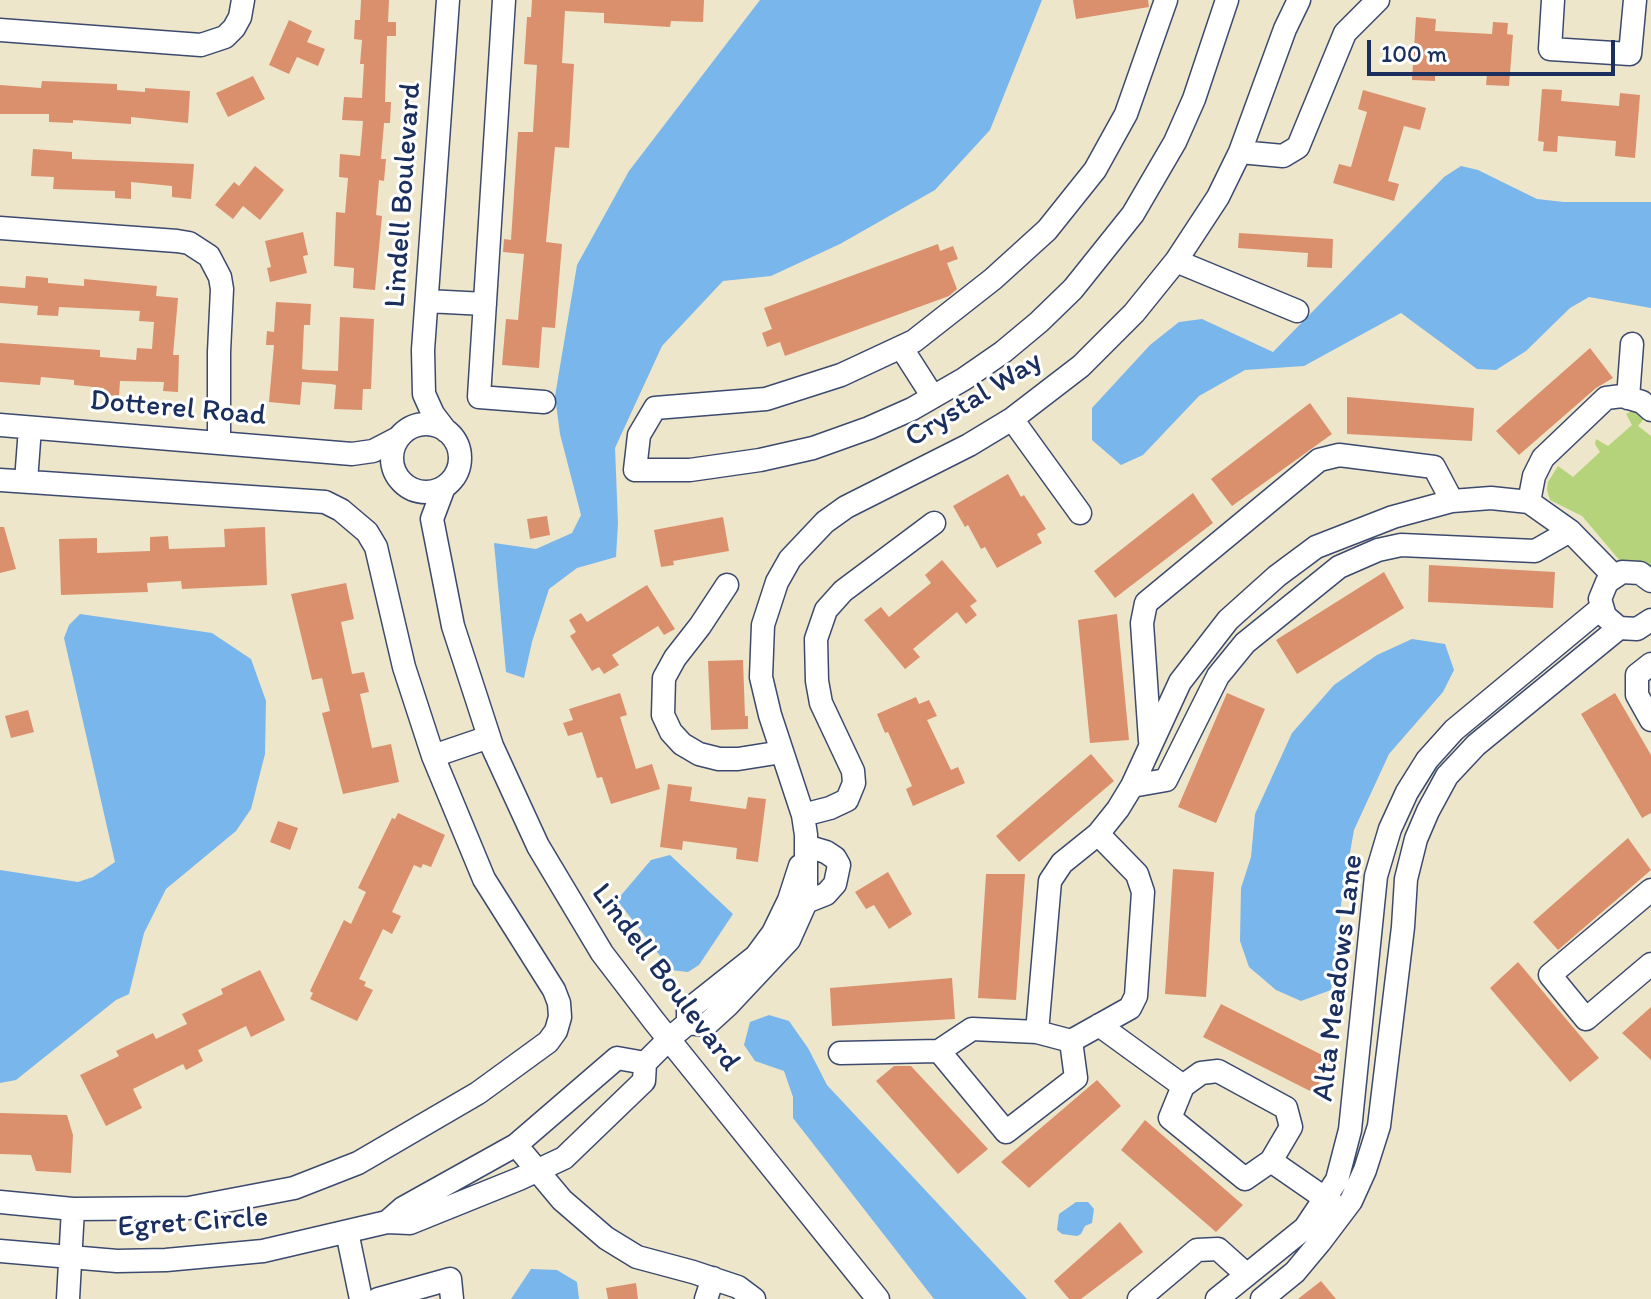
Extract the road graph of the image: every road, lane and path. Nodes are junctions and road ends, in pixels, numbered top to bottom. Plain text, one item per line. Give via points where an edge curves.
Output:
1 (243, 0) edge
2 (448, 0) edge
3 (504, 0) edge
4 (1166, 0) edge
5 (1227, 0) edge
6 (1299, 0) edge
7 (1378, 0) edge
8 (1553, 0) edge
9 (1641, 2) edge
10 (0, 30) edge
11 (1240, 152) junction
12 (0, 228) edge
13 (1176, 261) junction
14 (427, 301) junction
15 (485, 304) junction
16 (1297, 311) dead end
17 (1632, 344) dead end
18 (901, 347) junction
19 (424, 394) junction
20 (933, 397) junction
21 (1628, 398) junction
22 (544, 402) dead end
23 (1651, 410) edge
24 (1012, 419) junction
25 (0, 425) edge
26 (30, 428) junction
27 (446, 431) junction
28 (403, 434) junction
29 (219, 441) junction
30 (352, 454) junction
31 (0, 480) edge
32 (26, 481) junction
33 (401, 481) junction
34 (444, 487) junction
35 (1452, 501) junction
36 (1529, 502) junction
37 (1080, 513) dead end
38 (432, 519) junction
39 (934, 523) dead end
40 (1570, 531) junction
41 (1614, 576) junction
42 (1651, 581) edge
43 (727, 585) dead end
44 (1601, 608) junction
45 (1651, 620) edge
46 (1619, 628) junction
47 (1651, 664) edge
48 (1651, 720) edge
49 (489, 737) junction
50 (1150, 746) junction
51 (782, 752) junction
52 (433, 756) junction
53 (1132, 786) junction
54 (803, 815) junction
55 (1098, 834) junction
56 (806, 846) junction
57 (1651, 890) edge
58 (806, 902) junction
59 (1651, 964) edge
60 (688, 1023) junction
61 (1099, 1025) junction
62 (1037, 1032) junction
63 (669, 1039) junction
64 (1071, 1041) junction
65 (939, 1051) junction
66 (840, 1053) dead end
67 (1357, 1062) junction
68 (645, 1063) junction
69 (1385, 1067) junction
70 (1183, 1086) junction
71 (516, 1145) junction
72 (1271, 1161) junction
73 (537, 1171) junction
74 (0, 1202) edge
75 (1334, 1204) junction
76 (73, 1209) junction
77 (387, 1222) junction
78 (347, 1232) junction
79 (0, 1251) edge
80 (69, 1257) junction
81 (1247, 1275) junction
82 (710, 1289) edge
83 (1265, 1298) edge
84 (68, 1299) edge
85 (361, 1299) edge
86 (378, 1299) edge
87 (452, 1299) edge
88 (754, 1299) edge
89 (878, 1299) edge
90 (1139, 1299) edge
91 (1217, 1299) edge

1 - 10 street via 234,28 201,45
2 - 14 street, Lindell Boulevard
3 - 15 street
4 - 18 street via 1126,114 1095,170 1047,230 993,279
5 - 20 street via 1175,142 1114,240 1039,322
6 - 11 street, Crystal Way
7 - 11 street via 1345,33 1298,147 1283,156
8 - 9 street via 1550,49 1630,54
11 - 13 street, Crystal Way
12 - 29 street via 177,241 209,256 222,289
13 - 16 street
13 - 24 street, Crystal Way via 1109,340
14 - 15 street
14 - 19 street, Lindell Boulevard
15 - 22 street via 479,397
17 - 21 street
18 - 20 street
18 - 20 street via 841,375 766,399 655,408 639,435 635,470 690,470 813,448
19 - 27 street, Lindell Boulevard
19 - 28 street, Lindell Boulevard
21 - 23 street
21 - 36 street via 1606,398 1543,458
24 - 37 street
24 - 51 street, Crystal Way via 846,507 790,559 768,606 760,651 763,690
25 - 26 street, Dotterel Road
26 - 29 street, Dotterel Road
26 - 32 street
27 - 28 street via 420,425
27 - 34 street via 460,453 454,478
28 - 30 street, Dotterel Road via 373,451
28 - 33 street via 392,451
29 - 30 street, Dotterel Road
30 - 33 street, Dotterel Road
31 - 32 street
32 - 52 street via 325,502 341,510 376,547 404,667
33 - 34 street via 418,492
33 - 38 street, Lindell Boulevard
34 - 38 street
35 - 36 street
35 - 50 street via 1316,547 1277,576 1228,620 1180,682
35 - 50 street via 1434,467 1339,455 1319,460 1146,603 1142,623
36 - 40 street
38 - 49 street, Lindell Boulevard via 453,626
39 - 54 street via 843,591 826,610 816,639 817,681 854,783 847,800
40 - 41 street
40 - 53 street via 1535,551 1401,545 1339,567 1245,643 1218,676 1166,780
41 - 42 street via 1631,571
41 - 44 street via 1602,590
43 - 51 street via 664,678 663,715 682,744 699,754 738,759
44 - 46 street
44 - 67 street, Alta Meadows Lane via 1454,730 1407,792 1376,876
45 - 46 street via 1637,629
46 - 69 street, Alta Meadows Lane via 1476,745 1447,776 1416,839 1409,866 1394,993 1402,1038 1400,1053
47 - 48 street via 1637,675 1637,695
49 - 52 street
49 - 63 street, Lindell Boulevard via 568,900
50 - 53 street
51 - 54 street, Crystal Way
52 - 76 street via 484,879 554,990 560,1017 548,1042 478,1093 358,1163 294,1188 189,1208
53 - 55 street
54 - 56 street, Crystal Way
55 - 61 street via 1137,874 1143,892 1136,996 1130,1008
55 - 62 street via 1062,863 1050,881
56 - 58 street, Crystal Way
56 - 58 street, Crystal Way via 826,852 839,865 835,884
56 - 60 street, Crystal Way via 773,933 756,956 688,1010
57 - 59 street via 1550,975 1586,1019
58 - 60 street, Crystal Way via 789,940 728,1005 706,1025
60 - 63 street, Crystal Way
61 - 64 street
61 - 70 street
62 - 64 street
62 - 65 street via 972,1029
63 - 68 street, Egret Circle
63 - 89 street, Lindell Boulevard
64 - 65 street via 1076,1078 1006,1132
65 - 66 street
67 - 69 street
67 - 75 street, Alta Meadows Lane
68 - 71 street, Egret Circle via 617,1058
68 - 73 street, Egret Circle via 644,1081 564,1158
69 - 75 street, Alta Meadows Lane via 1379,1126 1365,1170
70 - 72 street via 1170,1118 1245,1179
70 - 72 street via 1201,1073 1218,1071 1286,1108 1291,1127
71 - 73 street
71 - 77 street, Egret Circle
72 - 75 street
73 - 77 street, Egret Circle via 410,1223
73 - 82 street via 606,1238
74 - 76 street
75 - 81 street, Alta Meadows Lane
75 - 83 street, Alta Meadows Lane via 1295,1272
76 - 80 street
77 - 78 street, Egret Circle
78 - 80 street, Egret Circle via 238,1254 117,1261
78 - 85 street
79 - 80 street, Egret Circle
80 - 84 street
81 - 90 street via 1218,1249 1197,1250
81 - 91 street, Alta Meadows Lane
82 - 88 street via 738,1287
86 - 87 street via 450,1279

